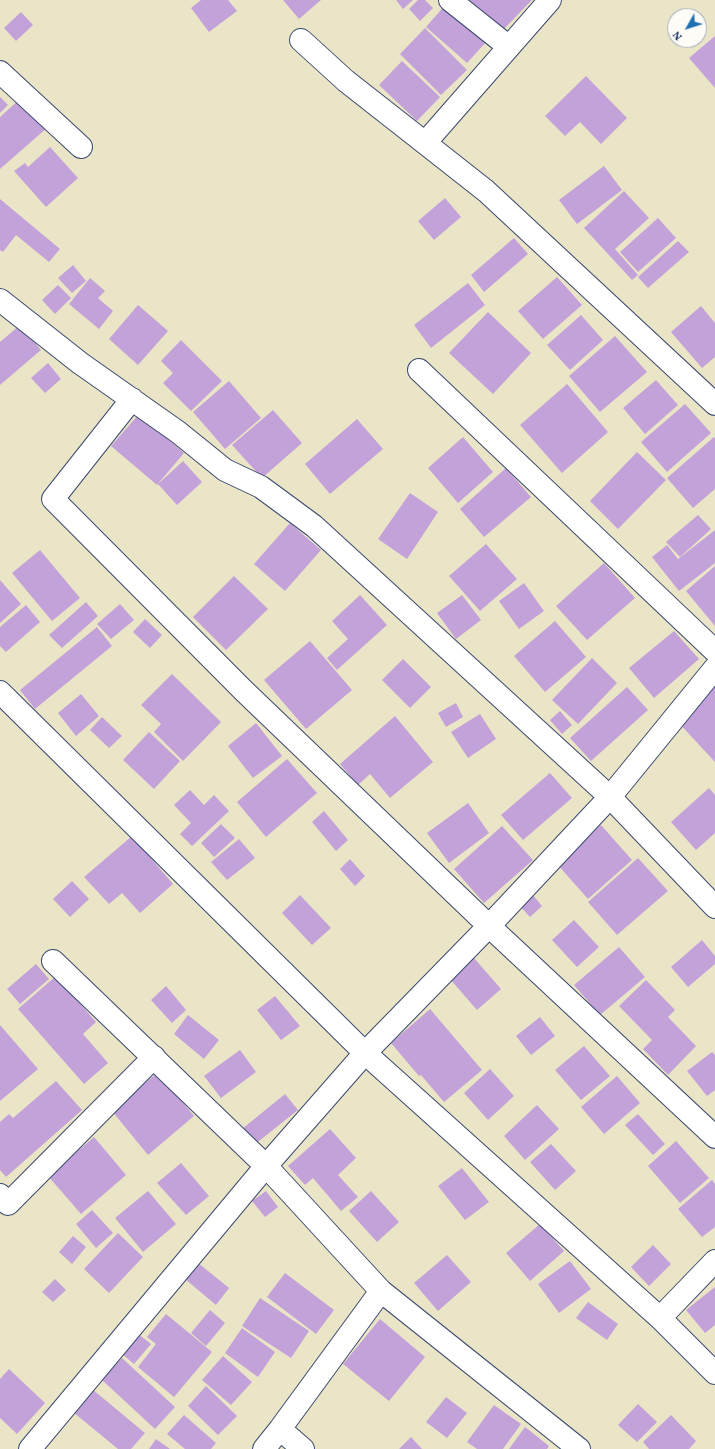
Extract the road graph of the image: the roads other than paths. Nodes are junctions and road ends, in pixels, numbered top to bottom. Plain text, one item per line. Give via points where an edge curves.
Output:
1 (450, 0) edge
2 (550, 0) edge
3 (301, 40) dead end
4 (509, 47) junction
5 (0, 72) edge
6 (425, 143) junction
7 (81, 147) dead end
8 (0, 300) edge
9 (419, 370) dead end
10 (132, 399) junction
11 (715, 404) edge
12 (715, 651) edge
13 (715, 668) edge
14 (0, 692) edge
15 (610, 797) junction
16 (715, 907) edge
17 (488, 926) junction
18 (53, 961) dead end
19 (365, 1053) junction
20 (154, 1058) junction
21 (715, 1137) edge
22 (266, 1166) junction
23 (0, 1195) edge
24 (715, 1261) edge
25 (381, 1291) junction
26 (660, 1318) junction
27 (715, 1372) edge
28 (280, 1429) junction
29 (30, 1449) edge
30 (264, 1449) edge
31 (303, 1449) edge
32 (579, 1449) edge

1 - 4 street
2 - 4 street
3 - 6 street via 346,81
4 - 6 street
5 - 7 street
6 - 11 street via 486,190
8 - 10 street via 80,363
9 - 12 street
10 - 15 street via 225,470 261,487 314,526
10 - 17 street via 53,499 244,691
13 - 15 street
14 - 19 street
15 - 16 street
15 - 17 street
17 - 19 street
17 - 21 street
18 - 20 street
19 - 22 street
19 - 26 street
20 - 22 street
20 - 23 street via 8,1204
22 - 25 street
22 - 29 street
24 - 26 street
25 - 28 street
25 - 32 street
26 - 27 street
28 - 30 street
28 - 31 street

